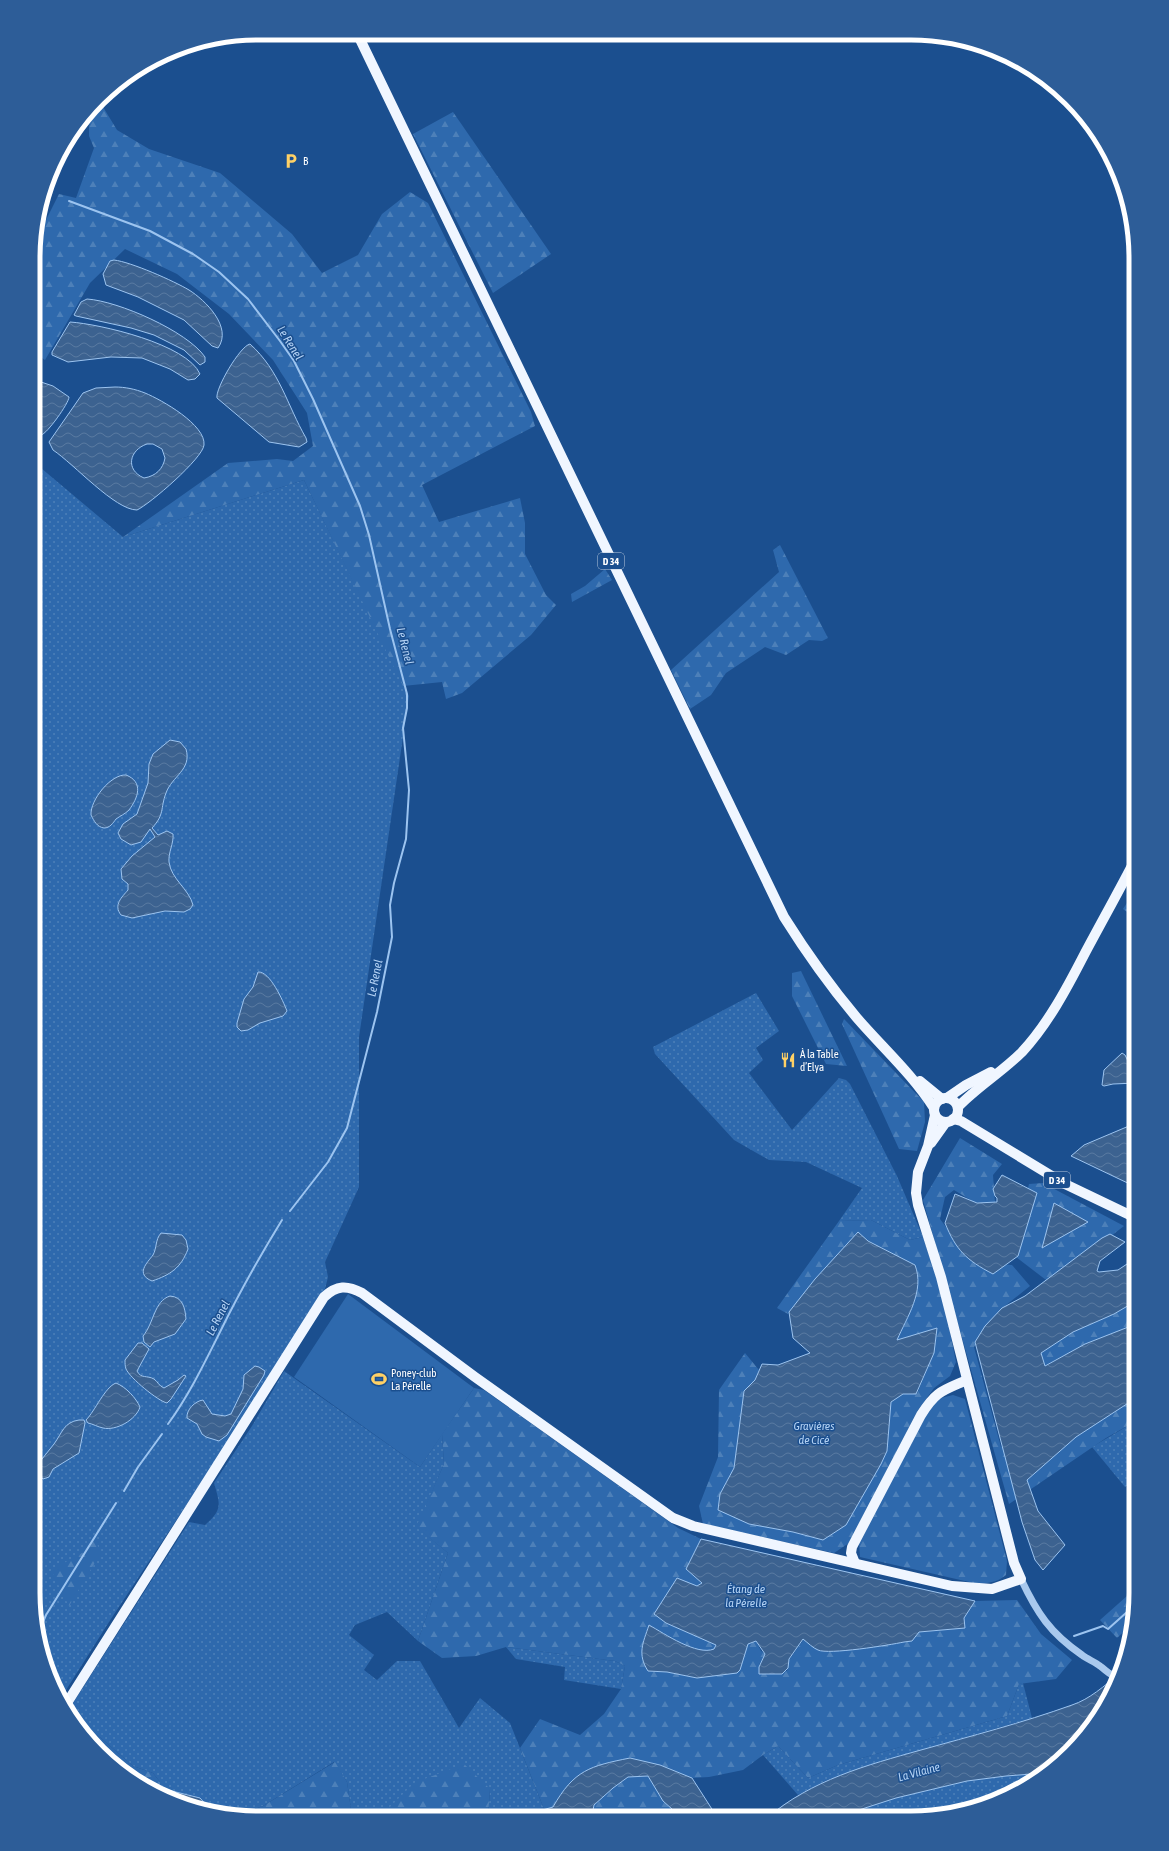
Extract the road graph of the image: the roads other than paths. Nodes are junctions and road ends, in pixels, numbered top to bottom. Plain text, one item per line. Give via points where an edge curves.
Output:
1 (360, 40) edge
2 (1129, 871) edge
3 (902, 1066) junction
4 (1006, 1066) junction
5 (945, 1098) junction
6 (935, 1112) junction
7 (954, 1115) junction
8 (928, 1146) junction
9 (1129, 1215) edge
10 (967, 1380) junction
11 (852, 1547) junction
12 (831, 1557) junction
13 (855, 1563) junction
14 (1021, 1579) junction
15 (1113, 1675) edge
16 (68, 1701) edge

1 - 3 main road, D 34 via 770,890 800,941 835,991 876,1040
2 - 4 main road via 1064,992 1036,1034
3 - 5 main road, D 34
3 - 6 main road, D 34 via 924,1092
4 - 5 main road
4 - 7 main road via 971,1094
5 - 6 main road via 937,1102
5 - 7 main road via 954,1101
6 - 7 main road via 940,1120
6 - 8 main road
7 - 8 main road
7 - 9 main road, D 34 via 1038,1170
8 - 10 main road via 918,1172 916,1193 941,1277
10 - 11 main road via 938,1393 929,1402
10 - 14 main road via 1014,1563
11 - 12 main road
11 - 13 main road via 851,1553
12 - 13 main road via 842,1562
12 - 16 main road via 693,1526 673,1518 362,1293 352,1288 340,1287 333,1289 324,1297
13 - 14 main road via 970,1588 992,1589
14 - 15 street via 1036,1611 1051,1629 1073,1649

